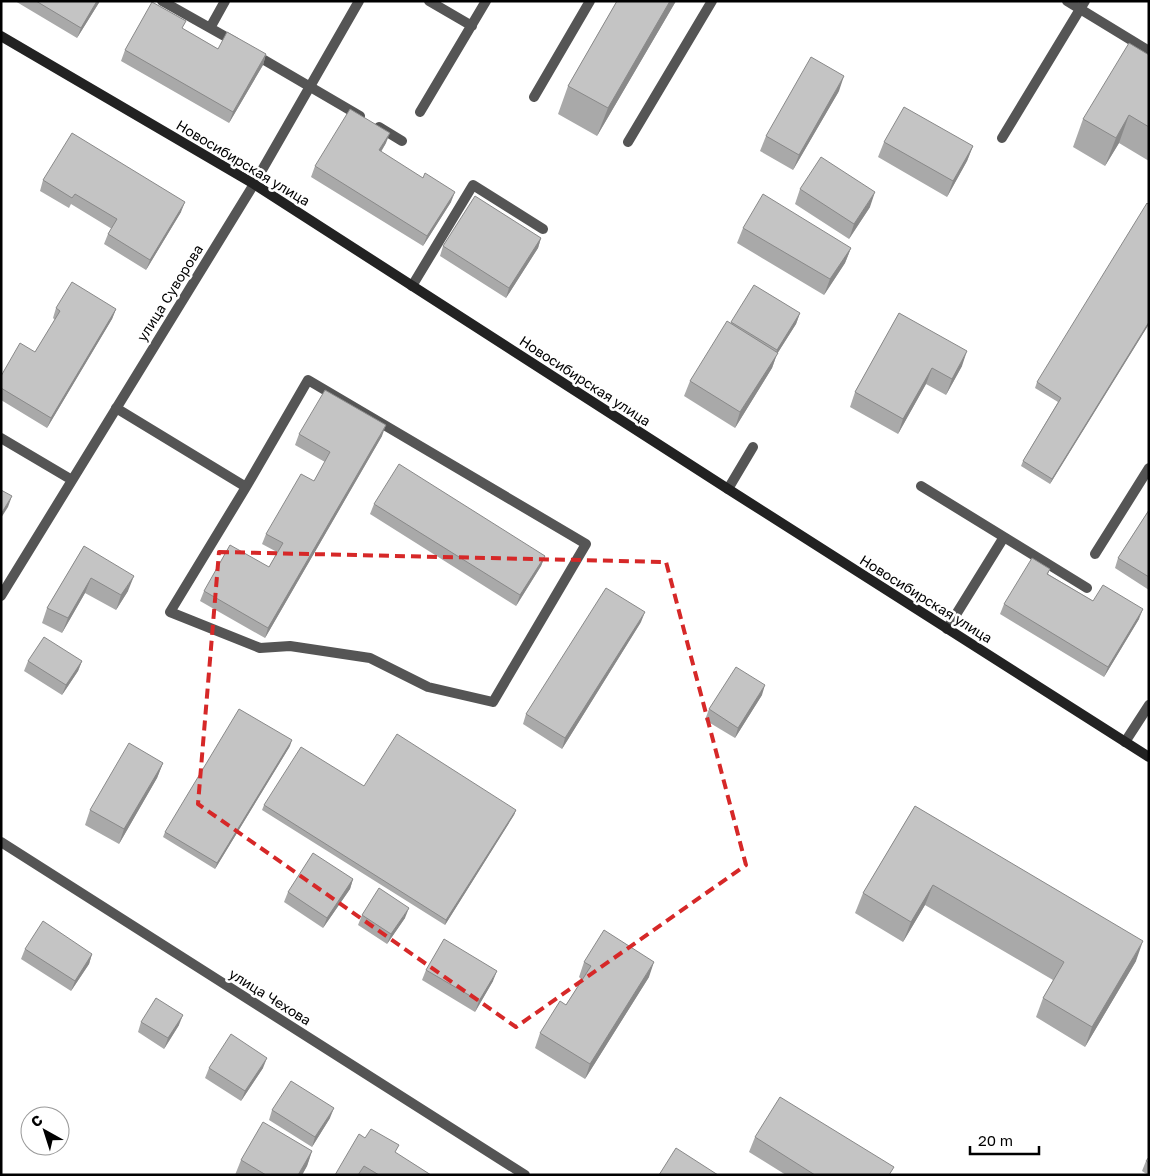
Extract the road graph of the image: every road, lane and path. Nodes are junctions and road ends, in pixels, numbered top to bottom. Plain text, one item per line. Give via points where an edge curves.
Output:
1 (162, 1) edge
2 (225, 1) edge
3 (359, 1) edge
4 (430, 1) edge
5 (486, 1) edge
6 (590, 1) edge
7 (712, 1) edge
8 (1067, 1) edge
9 (1082, 5) edge
10 (472, 26) junction
11 (210, 28) junction
12 (1, 36) edge
13 (1149, 51) edge
14 (310, 86) junction
15 (534, 97) dead end
16 (420, 112) dead end
17 (1002, 138) dead end
18 (402, 141) dead end
19 (628, 142) dead end
20 (254, 184) junction
21 (543, 229) dead end
22 (412, 286) junction
23 (116, 408) junction
24 (1, 438) edge
25 (754, 447) dead end
26 (1149, 468) edge
27 (72, 480) junction
28 (921, 486) dead end
29 (246, 487) junction
30 (728, 490) junction
31 (1004, 537) junction
32 (1095, 554) dead end
33 (1087, 588) dead end
34 (1, 596) edge
35 (947, 629) junction
36 (1149, 705) edge
37 (1125, 742) junction
38 (1149, 757) edge
39 (1, 842) edge
40 (525, 1175) edge

1 - 11 street
2 - 11 street
3 - 14 street, улица Суворова
4 - 10 street
5 - 10 street
6 - 15 street
7 - 19 street
8 - 9 street
9 - 13 street
9 - 17 street
10 - 16 street
11 - 14 street
12 - 20 main road, Новосибирская улица
14 - 18 street
14 - 20 street, улица Суворова
20 - 22 main road, Новосибирская улица
20 - 23 street, улица Суворова
21 - 22 street via 473,185
22 - 30 main road, Новосибирская улица
23 - 27 street, улица Суворова
23 - 29 street
24 - 27 street
25 - 30 street
26 - 32 street
27 - 34 street, улица Суворова
28 - 31 street
29 - 29 street via 170,612 260,648 290,646 370,658 428,687 493,702 586,544 308,380
30 - 35 main road, Новосибирская улица
31 - 33 street
31 - 35 street
35 - 37 main road, Новосибирская улица
36 - 37 street
37 - 38 main road, Новосибирская улица
39 - 40 street, улица Чехова

